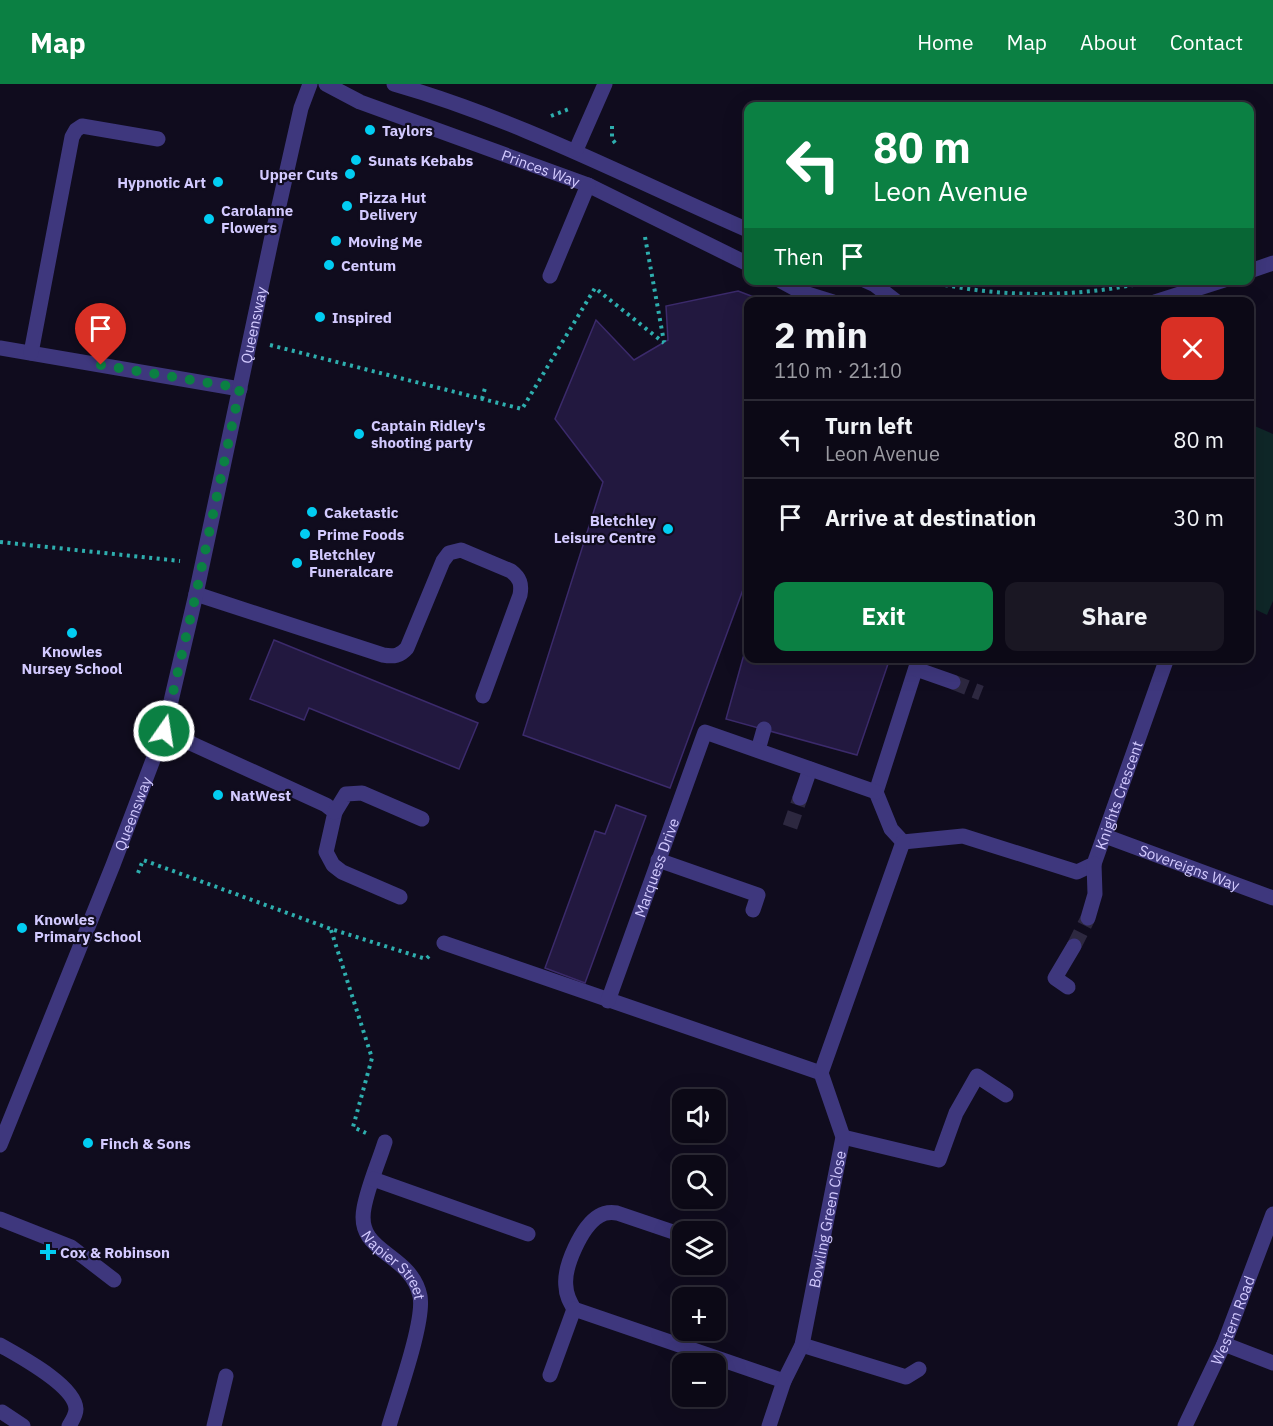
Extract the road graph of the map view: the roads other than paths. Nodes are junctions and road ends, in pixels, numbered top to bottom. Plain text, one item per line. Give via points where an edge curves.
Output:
1 (310, 84) edge
2 (327, 84) edge
3 (394, 84) edge
4 (605, 84) edge
5 (158, 138) dead end
6 (576, 150) junction
7 (588, 185) junction
8 (744, 228) edge
9 (744, 262) edge
10 (1273, 263) edge
11 (1254, 270) edge
12 (550, 276) dead end
13 (788, 285) edge
14 (874, 285) edge
15 (1208, 285) edge
16 (817, 297) edge
17 (890, 297) edge
18 (1171, 297) edge
19 (0, 348) edge
20 (31, 353) junction
21 (240, 388) junction
22 (196, 594) junction
23 (1165, 663) edge
24 (918, 664) edge
25 (953, 682) tunnel mouth
26 (483, 696) dead end
27 (764, 729) dead end
28 (164, 731) junction
29 (758, 750) junction
30 (810, 769) junction
31 (876, 792) junction
32 (800, 798) tunnel mouth
33 (335, 812) junction
34 (422, 819) dead end
35 (1105, 836) junction
36 (903, 842) junction
37 (658, 860) junction
38 (1094, 864) junction
39 (400, 897) dead end
40 (1273, 897) edge
41 (753, 910) dead end
42 (1088, 918) tunnel mouth
43 (444, 943) dead end
44 (1074, 945) tunnel mouth
45 (1068, 987) dead end
46 (608, 1000) junction
47 (821, 1073) junction
48 (1006, 1095) dead end
49 (843, 1137) junction
50 (385, 1142) road end
51 (0, 1145) edge
52 (373, 1179) junction
53 (1273, 1214) edge
54 (0, 1219) edge
55 (672, 1231) edge
56 (528, 1234) dead end
57 (114, 1280) dead end
58 (574, 1309) junction
59 (1224, 1344) junction
60 (0, 1345) edge
61 (802, 1345) junction
62 (1273, 1364) edge
63 (919, 1369) dead end
64 (550, 1375) dead end
65 (226, 1376) dead end
66 (784, 1382) junction
67 (2, 1412) dead end
68 (23, 1426) edge
69 (69, 1426) edge
70 (214, 1426) edge
71 (389, 1426) edge
72 (769, 1426) edge
73 (1185, 1426) edge

1 - 21 street, Queensway
2 - 7 street, Princes Way via 360,102
3 - 6 street, Princes Way via 439,97
4 - 6 street
5 - 20 street via 82,126 72,136
6 - 8 street, Princes Way
7 - 9 street, Princes Way
7 - 12 street
10 - 11 street
13 - 16 street
14 - 17 street
15 - 18 street
19 - 20 street
20 - 21 street
21 - 22 street, Queensway
22 - 26 street via 392,657 407,648 443,561 449,553 461,550 511,571 521,585
22 - 28 street, Queensway
23 - 35 street, Knights Crescent
24 - 25 street
24 - 31 street
27 - 29 street
28 - 33 street
28 - 51 street, Queensway
29 - 30 street
29 - 37 street, Marquess Drive via 705,732
30 - 31 street
30 - 32 street
31 - 36 street via 891,830
33 - 34 street via 346,794 362,793
33 - 39 street via 326,852 333,865
35 - 38 street, Knights Crescent
35 - 40 street, Sovereigns Way
36 - 38 street, Knights Crescent via 963,836 1077,872
36 - 47 street
37 - 41 street via 758,895
37 - 46 street, Marquess Drive
38 - 42 street via 1095,894
43 - 46 street
44 - 45 street via 1054,978
46 - 47 street
47 - 49 street, Bowling Green Close
48 - 49 street via 977,1076 956,1113 939,1160
49 - 61 street, Bowling Green Close
50 - 52 street, Napier Street
52 - 56 street
52 - 71 street, Napier Street via 363,1226 374,1244 411,1274 422,1309
53 - 59 street, Western Road
54 - 57 street via 71,1247
55 - 58 street via 617,1213 599,1215 584,1230 566,1276 567,1293
58 - 64 street
58 - 66 street
59 - 62 street
59 - 73 street, Western Road
60 - 69 street via 38,1366 64,1389 75,1402 76,1412
61 - 63 street via 906,1377
61 - 66 street, Bowling Green Close
65 - 70 street
66 - 72 street, Bowling Green Close
67 - 68 street

